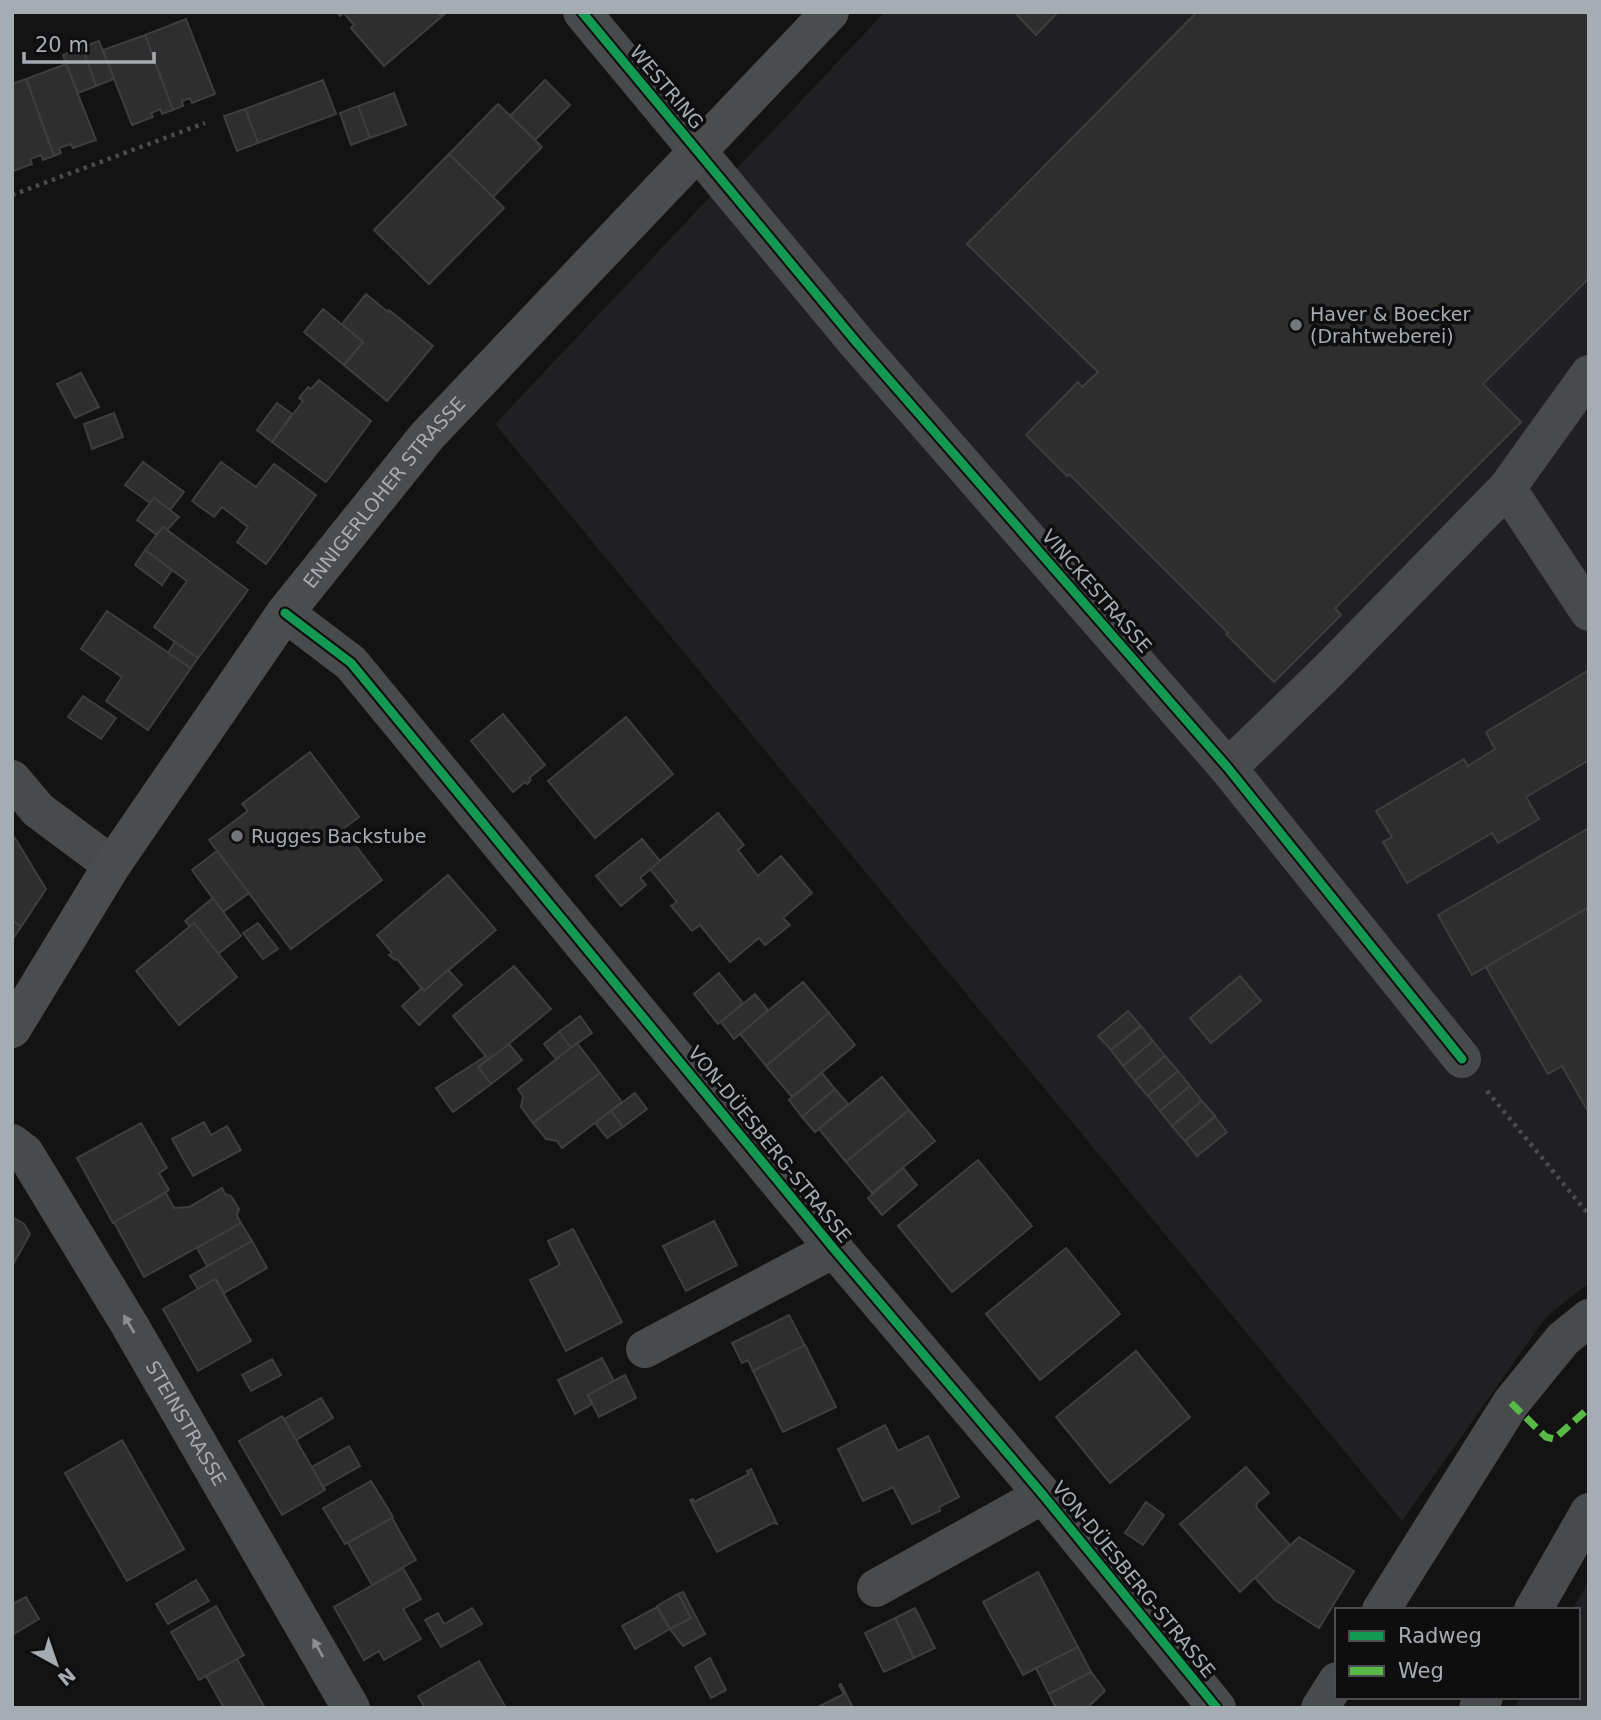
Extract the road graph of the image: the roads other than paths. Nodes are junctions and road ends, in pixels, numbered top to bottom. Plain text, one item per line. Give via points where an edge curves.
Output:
1 (582, 12) edge
2 (831, 12) edge
3 (698, 151) junction
4 (1589, 374) edge
5 (1507, 488) junction
6 (1589, 612) edge
7 (285, 613) junction
8 (1228, 768) junction
9 (12, 779) edge
10 (112, 865) junction
11 (12, 1029) edge
12 (1462, 1059) road end
13 (12, 1143) edge
14 (834, 1249) junction
15 (1589, 1318) edge
16 (645, 1349) dead end
17 (1043, 1495) junction
18 (1589, 1512) edge
19 (876, 1588) dead end
20 (1382, 1608) edge
21 (1535, 1608) edge
22 (1335, 1684) edge
23 (351, 1708) edge
24 (1217, 1708) edge
25 (1320, 1708) edge

1 - 3 street, WESTRING
2 - 3 main road, ENNIGERLOHER STRASSE
3 - 7 main road, ENNIGERLOHER STRASSE via 427,436
3 - 8 street, VINCKESTRASSE via 857,343
4 - 5 street
5 - 6 street
5 - 8 street
7 - 10 main road, ENNIGERLOHER STRASSE
7 - 14 street, VON-DÜESBERG-STRASSE via 351,663
8 - 12 street, VINCKESTRASSE
9 - 10 street via 38,810
10 - 11 main road, ENNIGERLOHER STRASSE
23 -> 13 street, STEINSTRASSE via 130,1324 24,1153
14 - 16 street, VON-DÜESBERG-STRASSE
14 - 17 street, VON-DÜESBERG-STRASSE
15 - 20 street via 1563,1339 1511,1403
17 - 19 street, VON-DÜESBERG-STRASSE
17 - 24 street, VON-DÜESBERG-STRASSE
18 - 21 street
22 - 25 street

